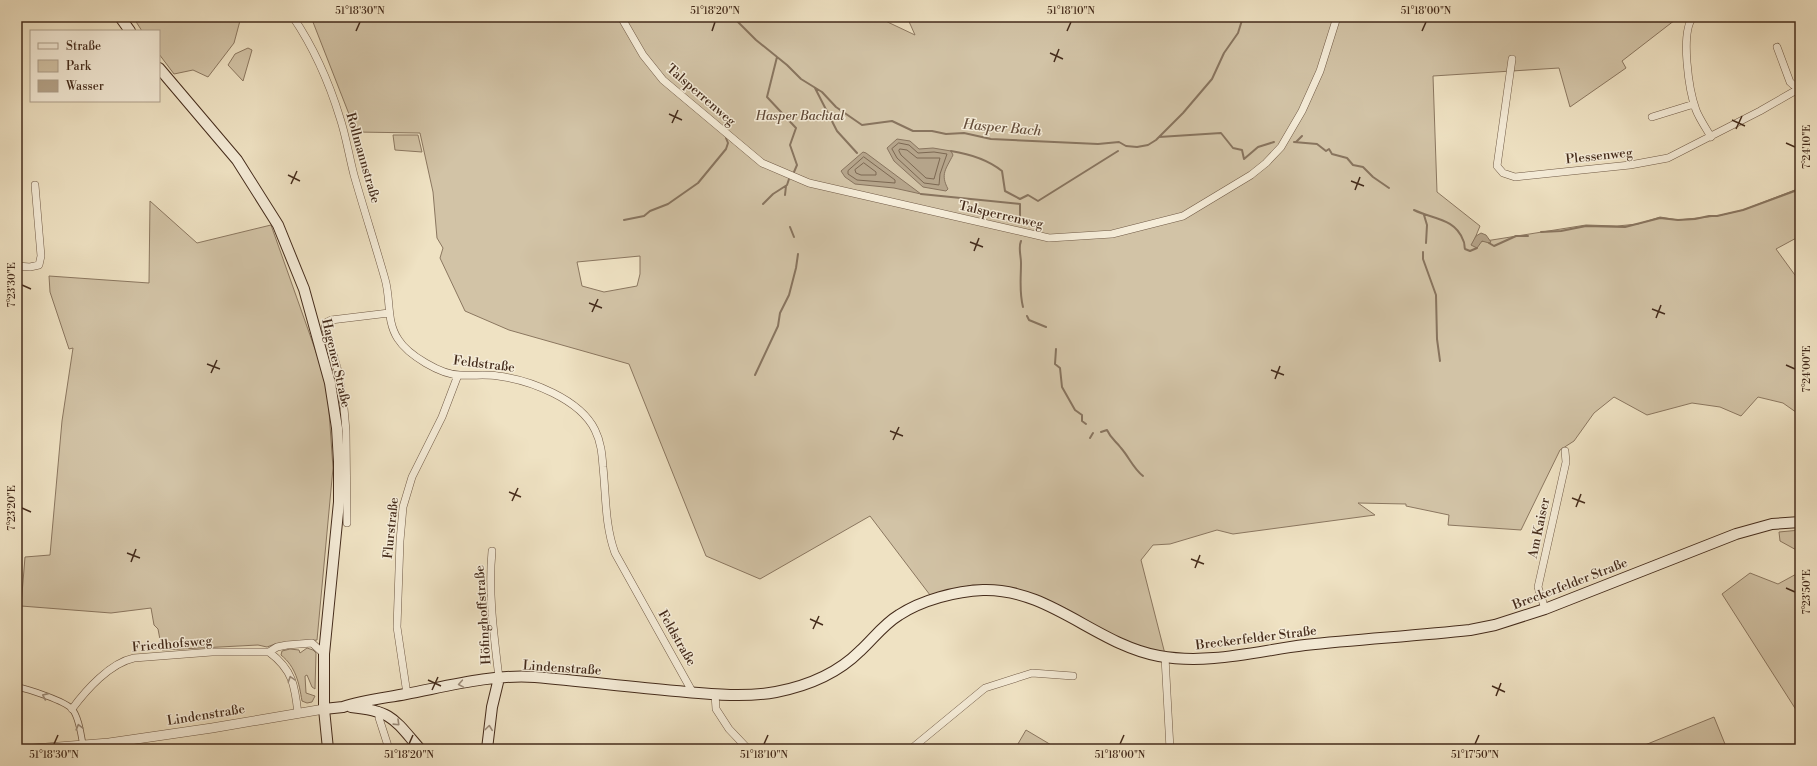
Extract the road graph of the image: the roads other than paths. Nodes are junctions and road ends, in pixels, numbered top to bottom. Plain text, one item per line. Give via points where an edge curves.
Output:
1 (120, 17) edge
2 (293, 17) edge
3 (621, 17) edge
4 (1337, 17) edge
5 (1693, 17) edge
6 (129, 30) edge
7 (1777, 47) dead end
8 (1512, 59) dead end
9 (160, 69) edge
10 (1799, 89) edge
11 (1694, 104) junction
12 (1652, 117) dead end
13 (1711, 137) junction
14 (34, 185) dead end
15 (17, 266) edge
16 (389, 313) junction
17 (458, 375) junction
18 (1565, 452) dead end
19 (1800, 522) edge
20 (347, 523) dead end
21 (492, 551) dead end
22 (1545, 609) junction
23 (269, 652) junction
24 (324, 654) junction
25 (1165, 657) junction
26 (1073, 676) dead end
27 (499, 678) junction
28 (482, 681) junction
29 (17, 687) edge
30 (692, 693) junction
31 (407, 694) junction
32 (715, 694) junction
33 (740, 695) joint
34 (382, 698) junction
35 (343, 707) junction
36 (492, 707) junction
37 (72, 709) junction
38 (324, 709) junction
39 (378, 711) junction
40 (298, 714) junction
41 (130, 744) edge
42 (84, 745) junction
43 (33, 749) edge
44 (328, 749) edge
45 (389, 749) edge
46 (420, 749) edge
47 (487, 749) edge
48 (748, 749) edge
49 (911, 749) edge
50 (1170, 749) edge

1 - 6 main road
2 - 16 street, Rollmannstraße via 319,60 340,118 388,289
3 - 4 street, Talsperrenweg via 643,55 663,80 762,163 809,183 1049,238 1112,234 1183,216 1256,171 1281,147 1302,111 1320,71
5 - 11 street via 1687,31 1687,45 1689,84
7 - 10 street, Plessenweg via 1790,82
8 - 13 street, Plessenweg via 1497,157 1498,169 1506,175 1529,176 1649,162 1668,158
9 - 24 main road, Hagener Straße via 236,160 267,206 278,225 301,282 318,335 330,382 339,462 339,502
10 - 13 street, Plessenweg
11 - 12 street
11 - 13 street via 1701,122
14 - 15 street via 41,256 39,265
16 - 17 street, Feldstraße via 392,328 404,346 430,365
16 - 20 street via 331,320 326,322 325,326 338,371 344,408
17 - 30 street, Feldstraße via 489,374 511,378 568,401 588,418 601,451 609,533 615,553
17 - 31 street, Flurstraße via 442,417 412,477 404,507 400,541 397,627
18 - 22 street, Am Kaiser via 1566,462 1538,586
19 - 22 main road, Breckerfelder Straße via 1772,524 1736,534
21 - 27 street, Höfinghoffstraße via 493,630
22 - 25 main road, Breckerfelder Straße via 1470,630 1310,645 1204,659
23 - 24 street, Friedhofsweg via 287,645 312,644
23 - 37 street, Friedhofsweg via 212,652 127,659 88,689
40 -> 23 street via 293,684 287,668
24 - 38 main road, Hagener Straße
25 - 33 main road, Breckerfelder Straße via 1134,649 1036,601 994,590 975,591 936,600 900,614 887,623 848,662 823,677 797,687
25 - 50 street
26 - 49 street via 1032,673 985,688
27 - 28 main road, Lindenstraße
27 - 30 main road, Lindenstraße via 536,678
27 - 36 main road
28 -> 31 main road, Lindenstraße
28 - 36 main road via 491,688
37 -> 29 street via 42,694
30 - 32 main road, Lindenstraße
31 - 34 main road, Lindenstraße
32 - 33 main road, Lindenstraße
32 - 48 street via 716,709 729,729
34 - 35 main road, Lindenstraße
34 - 39 main road
35 - 38 main road, Lindenstraße
35 - 39 main road
47 -> 36 main road
42 -> 37 street
38 - 40 street, Lindenstraße
38 - 44 main road, Hagener Straße
39 - 45 street
39 -> 46 main road via 395,720
40 - 41 street, Lindenstraße
41 - 42 street, Lindenstraße
42 - 43 street, Lindenstraße

